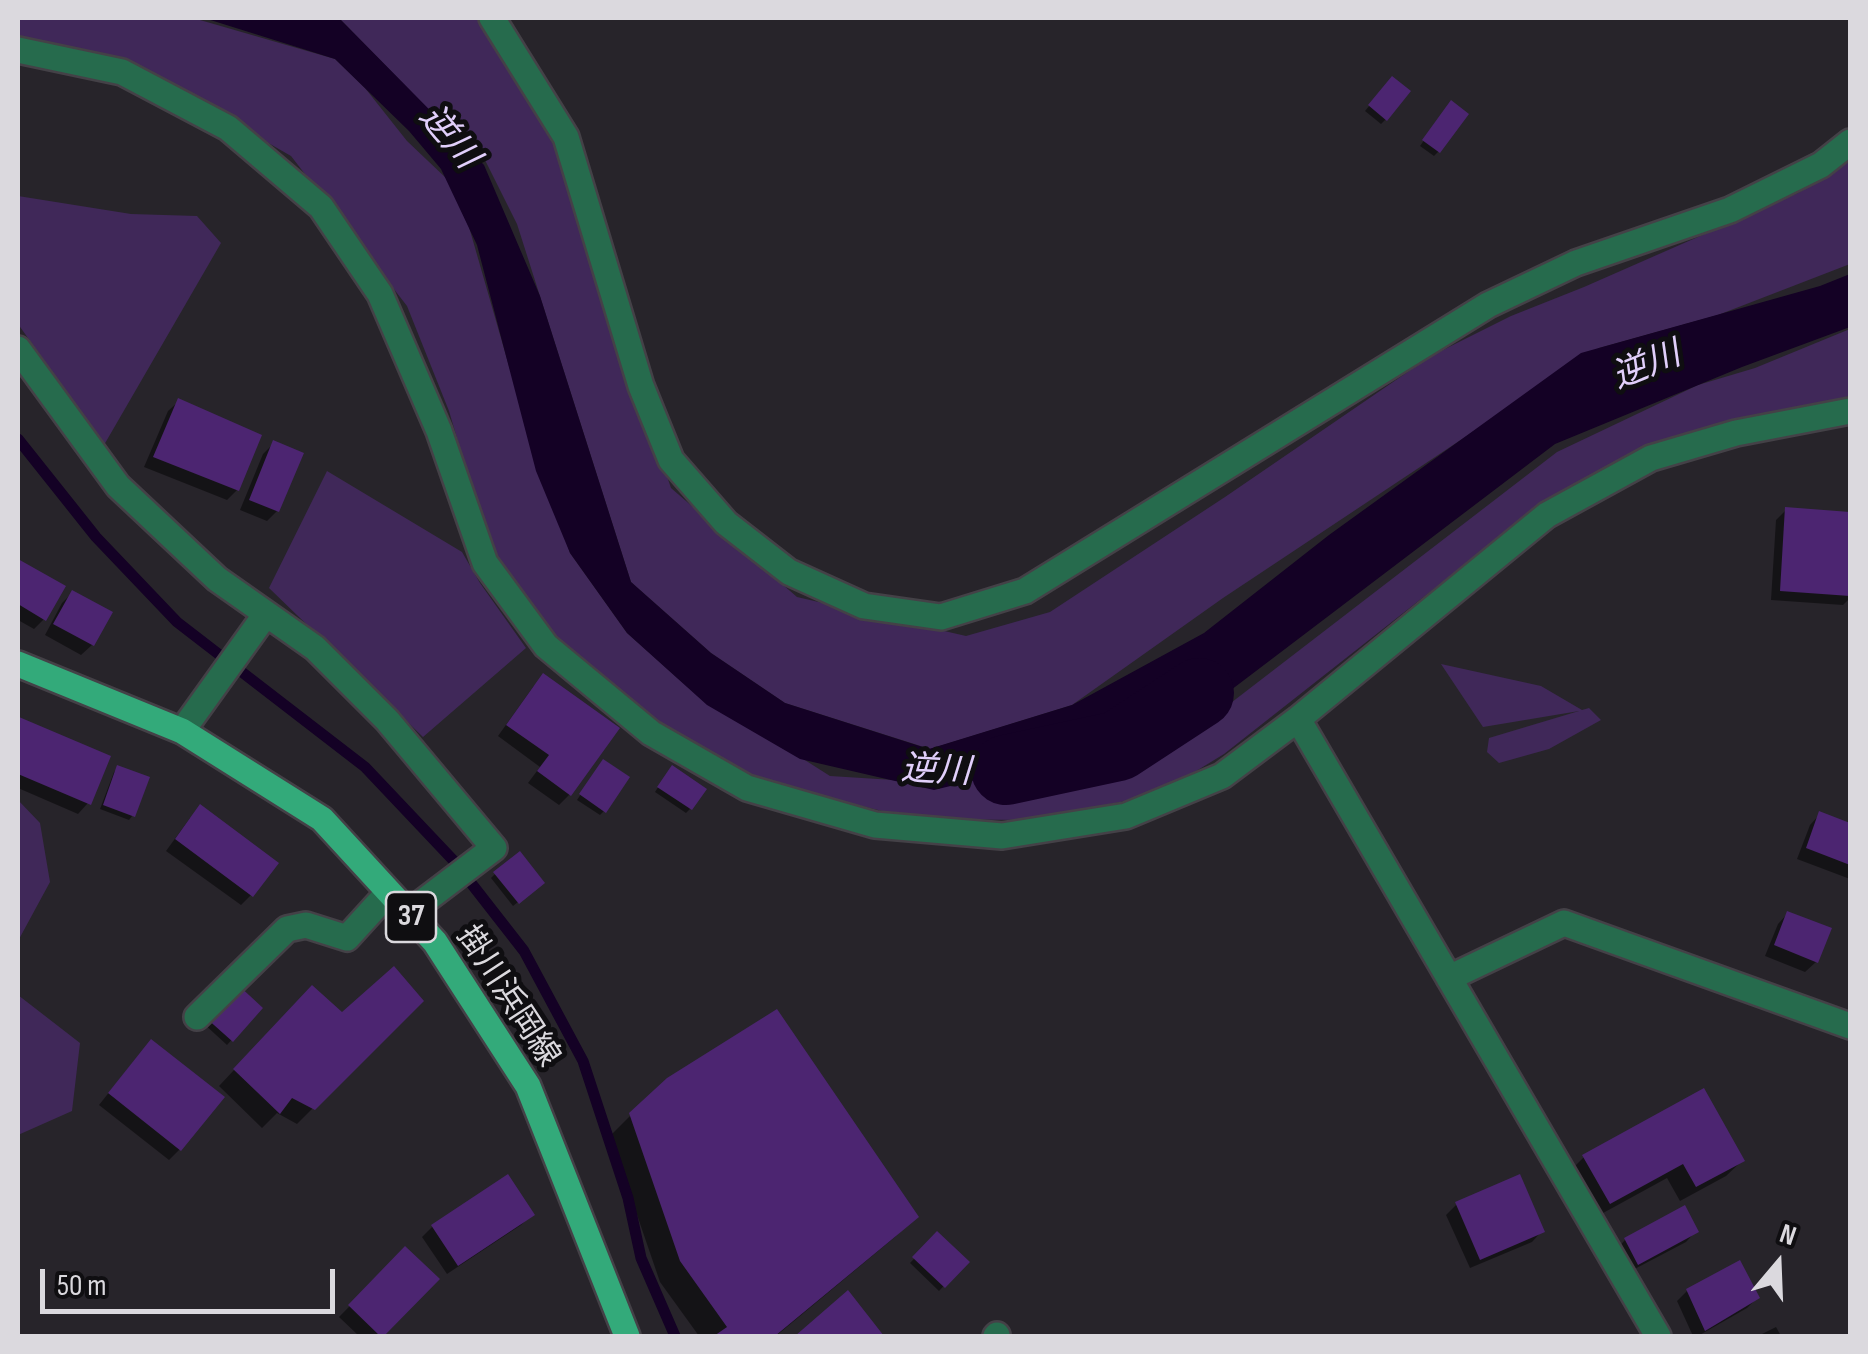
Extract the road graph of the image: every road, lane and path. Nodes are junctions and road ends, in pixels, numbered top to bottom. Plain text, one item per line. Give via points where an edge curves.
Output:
1 (492, 18) edge
2 (18, 50) edge
3 (1850, 142) edge
4 (18, 349) edge
5 (1850, 412) edge
6 (266, 614) junction
7 (18, 664) edge
8 (1298, 718) junction
9 (182, 731) junction
10 (388, 893) junction
11 (407, 914) junction
12 (1449, 978) junction
13 (197, 1016) dead end
14 (1850, 1026) edge
15 (627, 1336) edge
16 (1658, 1336) edge

1 - 3 street via 566,137 641,386 671,460 726,523 789,572 864,606 941,617 1025,590 1488,305 1576,264 1730,210 1821,165
2 - 8 street via 122,72 228,128 321,208 380,294 439,431 485,563 546,646 650,733 747,788 875,826 1002,836 1126,816 1222,776
4 - 6 street via 118,486 217,579
5 - 8 street via 1736,433 1651,458 1546,515
6 - 9 street
6 - 11 street via 315,648 387,720 494,848
7 - 9 main road, 掛川浜岡線 / 37
8 - 12 street
9 - 10 main road, 掛川浜岡線 / 37 via 322,819
10 - 11 main road, 掛川浜岡線 / 37
10 - 13 street via 347,938 306,925 287,928
11 - 15 main road, 掛川浜岡線 / 37 via 435,942 528,1086
12 - 14 street via 1564,923
12 - 16 street

